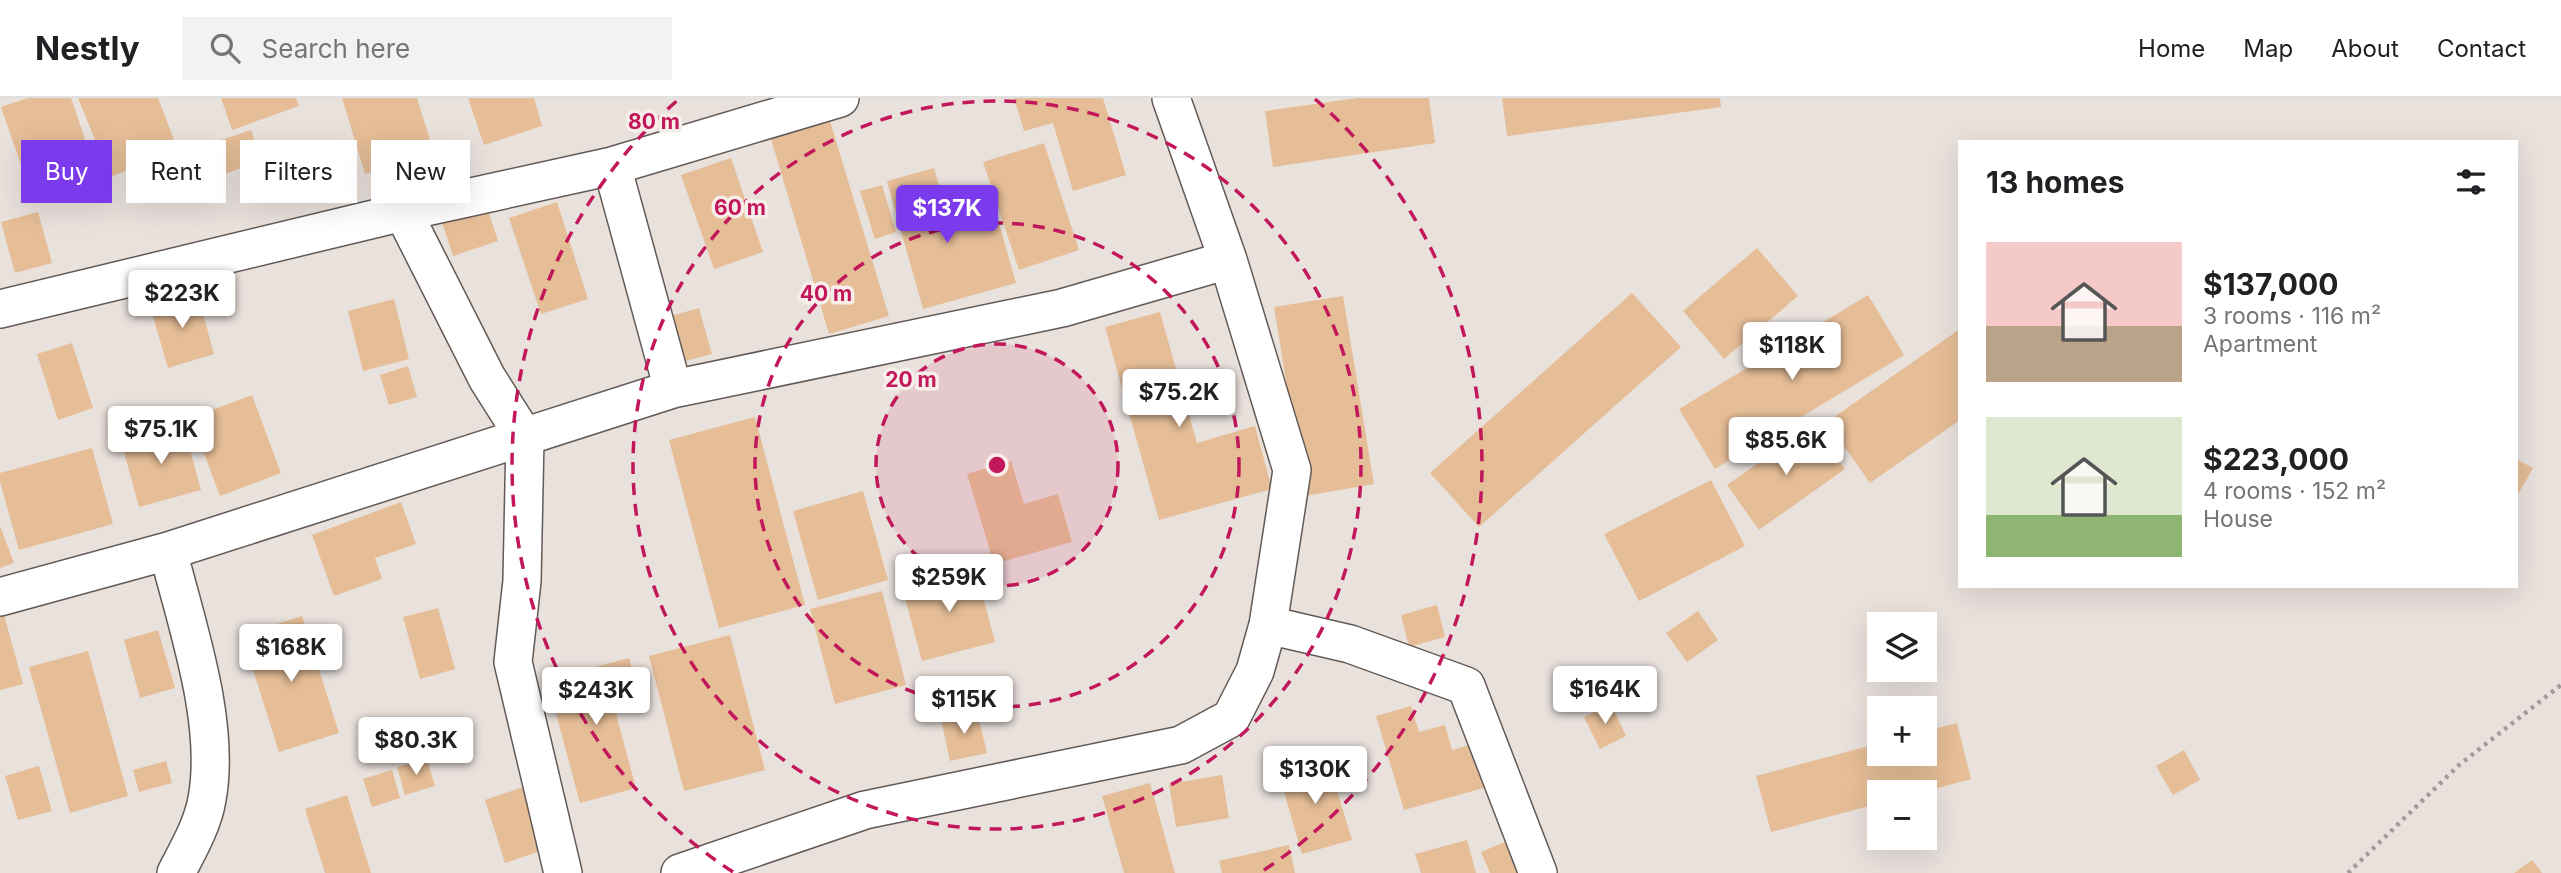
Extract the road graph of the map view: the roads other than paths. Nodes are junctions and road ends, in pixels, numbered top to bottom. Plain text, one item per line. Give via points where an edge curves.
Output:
1 (840, 98) edge
2 (1171, 98) edge
3 (612, 166) junction
4 (403, 212) junction
5 (1228, 260) junction
6 (0, 309) edge
7 (673, 389) junction
8 (524, 439) junction
9 (167, 551) junction
10 (0, 597) edge
11 (1268, 625) junction
12 (176, 873) edge
13 (563, 873) edge
14 (680, 873) edge
15 (1538, 873) edge

1 - 3 street
2 - 5 street
3 - 4 street
3 - 7 street
4 - 6 street
4 - 8 street via 487,378
5 - 7 street via 1062,309
5 - 11 street via 1292,470
7 - 8 street
8 - 9 street
8 - 13 street via 522,581 513,662
9 - 10 street
9 - 12 street via 205,706 211,753 207,800
11 - 14 street via 1255,671 1231,718 1181,745 865,810
11 - 15 street via 1350,645 1466,685

